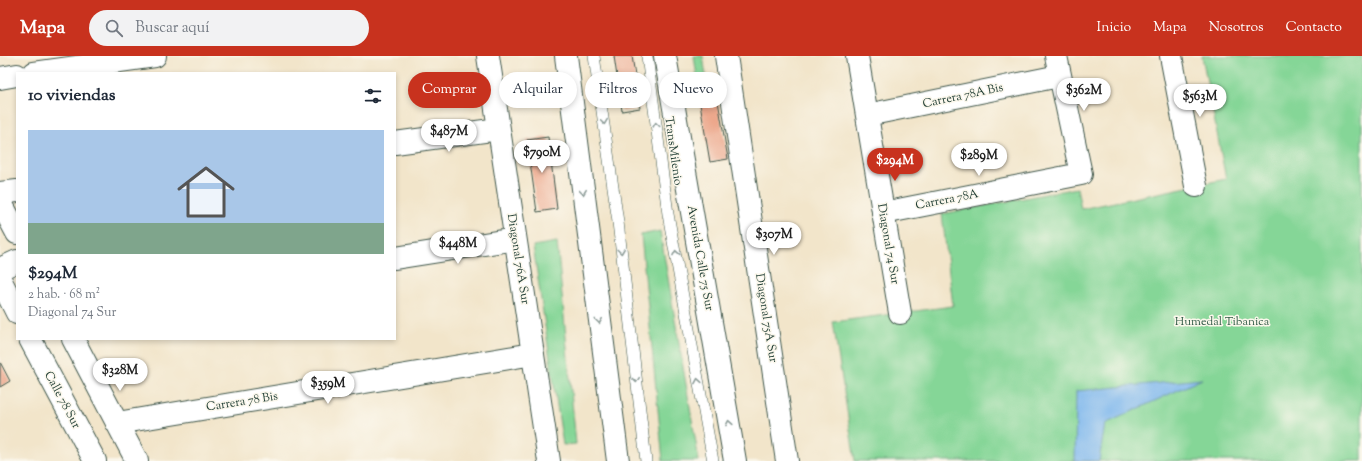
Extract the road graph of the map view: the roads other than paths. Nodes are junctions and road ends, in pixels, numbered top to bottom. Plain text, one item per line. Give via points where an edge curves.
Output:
1 (155, 56) edge
2 (488, 56) edge
3 (566, 56) edge
4 (594, 56) edge
5 (647, 56) edge
6 (665, 56) edge
7 (726, 56) edge
8 (857, 56) edge
9 (1170, 56) edge
10 (1057, 66) edge
11 (41, 72) edge
12 (16, 75) edge
13 (0, 78) edge
14 (867, 115) junction
15 (499, 129) junction
16 (396, 143) edge
17 (1196, 186) dead end
18 (16, 191) edge
19 (0, 193) edge
20 (0, 201) edge
21 (883, 213) junction
22 (16, 231) edge
23 (515, 239) junction
24 (396, 258) edge
25 (16, 261) edge
26 (0, 269) edge
27 (0, 279) edge
28 (16, 310) edge
29 (900, 313) dead end
30 (31, 340) edge
31 (74, 340) edge
32 (533, 354) junction
33 (116, 423) junction
34 (95, 461) edge
35 (136, 461) edge
36 (549, 461) edge
37 (618, 461) edge
38 (646, 461) edge
39 (712, 461) edge
40 (735, 461) edge
41 (787, 461) edge

1 - 11 street
2 - 15 street, Diagonal 76A Sur
3 -> 37 street
4 -> 38 lane via 618,222
39 -> 5 lane, TransMilenio via 668,214
40 -> 6 street, Avenida Calle 75 Sur
7 - 41 street, Diagonal 75A Sur
8 - 14 street, Diagonal 74 Sur
9 - 17 street
10 - 14 street, Carrera 78A Bis
10 - 21 street, Carrera 78A via 1081,174
12 - 13 street
14 - 21 street, Diagonal 74 Sur
15 - 16 street
15 - 23 street, Diagonal 76A Sur
18 - 19 street
20 - 22 street
21 - 29 street, Diagonal 74 Sur
23 - 24 street
23 - 32 street, Diagonal 76A Sur
25 - 26 street
27 - 28 street
30 - 34 street, Calle 78 Sur
31 - 33 street
32 - 33 street, Carrera 78 Bis
32 - 36 street, Diagonal 76A Sur
33 - 35 street

